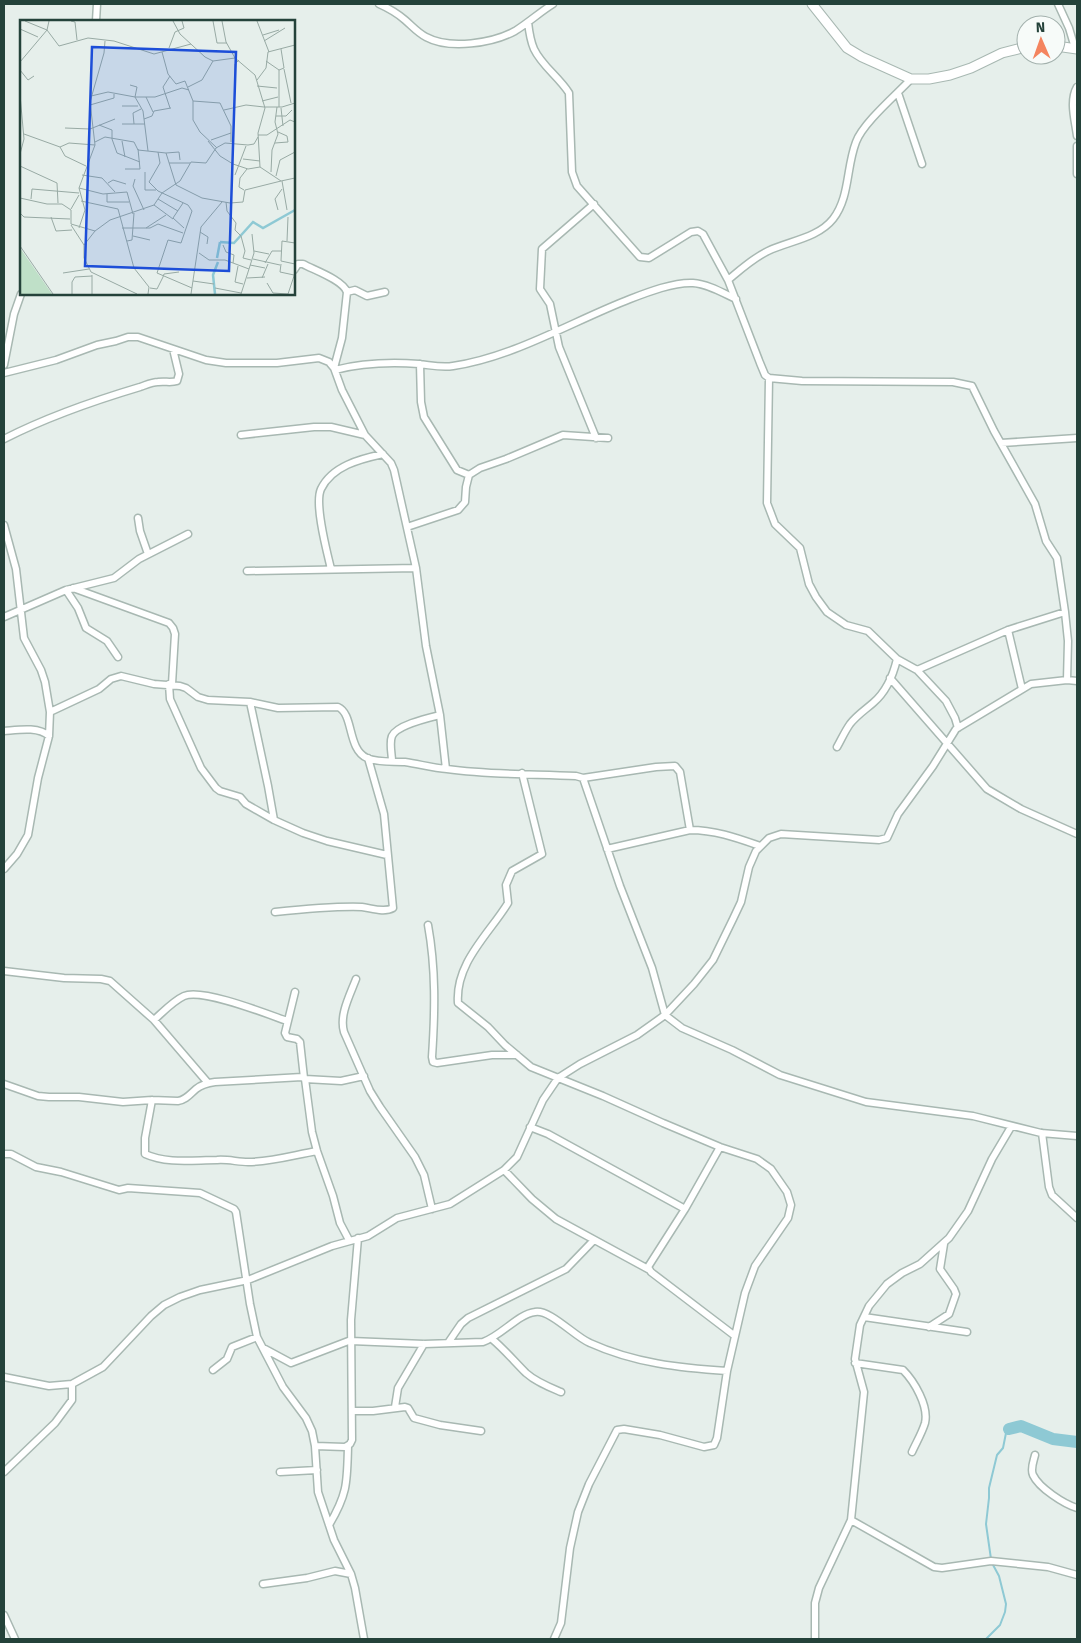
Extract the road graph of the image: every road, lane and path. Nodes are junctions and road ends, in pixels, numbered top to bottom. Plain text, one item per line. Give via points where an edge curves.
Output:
1 (97, 4) edge
2 (379, 4) edge
3 (552, 4) edge
4 (812, 4) edge
5 (1058, 4) edge
6 (96, 20) edge
7 (528, 22) junction
8 (1076, 49) edge
9 (1016, 50) edge
10 (911, 79) junction
11 (1077, 87) edge
12 (898, 93) junction
13 (1077, 136) edge
14 (1077, 146) edge
15 (922, 164) dead end
16 (1077, 174) edge
17 (594, 204) junction
18 (295, 268) edge
19 (728, 280) junction
20 (347, 292) junction
21 (385, 292) dead end
22 (21, 295) edge
23 (736, 299) junction
24 (555, 331) junction
25 (173, 349) junction
26 (420, 364) junction
27 (4, 365) edge
28 (335, 369) junction
29 (4, 373) edge
30 (769, 378) junction
31 (242, 435) dead end
32 (365, 435) junction
33 (596, 438) junction
34 (608, 438) dead end
35 (1077, 438) edge
36 (4, 439) edge
37 (1001, 443) junction
38 (383, 454) junction
39 (469, 475) junction
40 (138, 518) dead end
41 (4, 525) edge
42 (407, 527) junction
43 (188, 534) dead end
44 (148, 554) junction
45 (416, 568) junction
46 (331, 569) junction
47 (247, 571) dead end
48 (69, 589) junction
49 (21, 610) junction
50 (1065, 612) junction
51 (4, 617) edge
52 (1008, 630) junction
53 (118, 657) dead end
54 (897, 659) junction
55 (917, 670) junction
56 (890, 678) junction
57 (1067, 680) junction
58 (1077, 681) edge
59 (171, 684) junction
60 (1022, 689) junction
61 (250, 702) junction
62 (50, 712) junction
63 (440, 715) junction
64 (958, 728) junction
65 (4, 731) edge
66 (49, 736) junction
67 (947, 743) junction
68 (836, 747) dead end
69 (368, 758) junction
70 (392, 761) junction
71 (446, 770) junction
72 (522, 773) junction
73 (583, 778) junction
74 (274, 820) junction
75 (690, 830) junction
76 (1077, 834) edge
77 (760, 846) junction
78 (607, 849) junction
79 (387, 855) junction
80 (4, 869) edge
81 (276, 912) dead end
82 (428, 925) dead end
83 (4, 971) edge
84 (356, 978) dead end
85 (295, 992) dead end
86 (665, 1015) junction
87 (154, 1020) junction
88 (288, 1021) junction
89 (516, 1054) junction
90 (364, 1076) junction
91 (558, 1078) junction
92 (305, 1079) junction
93 (208, 1083) junction
94 (4, 1084) edge
95 (152, 1100) junction
96 (530, 1127) junction
97 (1011, 1127) junction
98 (1042, 1133) junction
99 (1077, 1136) edge
100 (720, 1147) junction
101 (316, 1151) junction
102 (4, 1154) edge
103 (504, 1170) junction
104 (685, 1208) junction
105 (432, 1209) junction
106 (1077, 1218) edge
107 (358, 1238) junction
108 (349, 1240) junction
109 (594, 1240) junction
110 (944, 1242) junction
111 (648, 1269) junction
112 (248, 1280) junction
113 (864, 1317) junction
114 (930, 1327) junction
115 (967, 1332) dead end
116 (735, 1336) junction
117 (258, 1337) junction
118 (492, 1339) junction
119 (351, 1341) junction
120 (424, 1344) junction
121 (448, 1344) junction
122 (263, 1348) junction
123 (856, 1363) junction
124 (213, 1370) dead end
125 (727, 1370) junction
126 (4, 1377) edge
127 (72, 1384) junction
128 (561, 1392) dead end
129 (395, 1408) junction
130 (352, 1411) junction
131 (482, 1431) dead end
132 (315, 1446) junction
133 (348, 1446) junction
134 (912, 1452) dead end
135 (1035, 1455) dead end
136 (316, 1470) junction
137 (4, 1472) edge
138 (280, 1472) dead end
139 (1077, 1508) edge
140 (851, 1520) junction
141 (329, 1525) junction
142 (351, 1574) junction
143 (1077, 1574) edge
144 (263, 1584) dead end
145 (4, 1615) edge
146 (16, 1639) edge
147 (364, 1639) edge
148 (554, 1639) edge
149 (815, 1639) edge

1 - 6 street
2 - 7 street via 438,42 481,42 504,37
3 - 7 street
4 - 10 street via 847,48
5 - 8 street
7 - 17 street via 535,51 569,93 572,172 577,186
9 - 10 street via 950,74
10 - 12 street
11 - 13 street via 1073,94
12 - 15 street
12 - 19 street via 865,127 856,142 845,193 832,221 815,233 767,251
14 - 16 street
17 - 19 street via 645,259 698,231 703,234
17 - 24 street via 542,249 540,289 550,304
18 - 20 street via 303,264 340,283
19 - 23 street
20 - 21 street via 355,290 369,296
20 - 28 street
22 - 27 street
23 - 24 street via 700,284 682,284 648,292
23 - 30 street via 760,363
24 - 26 street via 484,360 451,366
24 - 33 street
25 - 28 street via 226,363 277,363 319,358
25 - 29 street via 138,337 128,337
25 - 36 street via 180,374 177,381 157,382 119,393
26 - 28 street via 371,364
26 - 39 street via 424,417 457,470
28 - 32 street
30 - 37 street via 970,385
30 - 54 street via 767,503 774,524 800,548 809,584 827,612 846,625 868,630
31 - 32 street via 330,426
32 - 38 street
33 - 34 street
33 - 39 street via 563,435
35 - 37 street
37 - 50 street via 1035,504 1046,541 1057,558
38 - 42 street via 394,470
38 - 46 street via 344,466 320,490 318,502
39 - 42 street via 463,506
40 - 44 street
41 - 49 street via 14,560
42 - 45 street
43 - 44 street
44 - 48 street via 114,578
45 - 46 street
45 - 63 street via 426,646
46 - 47 street
48 - 49 street
48 - 53 street via 86,628 106,641
48 - 59 street via 169,623 175,634
49 - 51 street
49 - 62 street via 24,638 41,670
50 - 52 street
50 - 57 street
52 - 55 street
52 - 60 street
54 - 55 street
54 - 56 street
55 - 64 street via 946,701
56 - 67 street
56 - 68 street via 883,693 849,724
57 - 58 street
57 - 60 street via 1044,681
59 - 61 street via 208,700
59 - 62 street via 116,677 99,689
59 - 74 street via 170,699 174,709 210,781 220,791 240,797
60 - 64 street
61 - 69 street via 278,708 320,706 342,709 353,740
61 - 74 street
62 - 66 street
63 - 70 street via 399,728 392,734
63 - 71 street
64 - 67 street
65 - 66 street via 43,731
66 - 80 street via 28,835
67 - 76 street via 987,789 1021,809
67 - 77 street via 898,814 886,838 781,834
69 - 70 street
69 - 79 street via 384,814
70 - 71 street
71 - 72 street
72 - 73 street
72 - 89 street via 542,854 512,871 506,885 508,903 468,961 457,1001
73 - 75 street via 675,766 680,772
73 - 78 street
74 - 79 street via 326,841
75 - 77 street via 726,834
75 - 78 street
77 - 86 street via 749,867 733,920 712,960
78 - 86 street via 652,968
79 - 81 street via 393,906 390,910 317,907
82 - 89 street via 434,969 433,1062
83 - 87 street via 106,980
84 - 90 street via 342,1025
85 - 88 street
86 - 91 street via 637,1035
86 - 97 street via 682,1028 780,1075 821,1089 866,1102 973,1116
87 - 88 street via 185,995 193,994 218,998
87 - 93 street
88 - 92 street via 285,1035 300,1042
89 - 91 street via 531,1067
90 - 92 street via 341,1081
90 - 105 street via 380,1108 415,1157 424,1175
91 - 96 street
91 - 100 street
92 - 93 street via 254,1078
92 - 101 street
93 - 95 street via 182,1100
94 - 95 street via 43,1096 118,1102
95 - 101 street via 144,1144 145,1154 154,1158 246,1162
96 - 103 street via 517,1157
96 - 104 street
97 - 98 street
97 - 110 street via 968,1210
98 - 99 street
98 - 106 street via 1049,1187 1057,1200
100 - 104 street
100 - 116 street via 757,1159 771,1169 787,1192 791,1205 788,1218 754,1266
101 - 108 street via 340,1223
102 - 112 street via 12,1154 36,1168 62,1172 119,1190 194,1192 217,1200 236,1212
103 - 105 street via 463,1197
103 - 109 street via 556,1219
104 - 111 street
105 - 107 street via 397,1218 368,1236
107 - 108 street
107 - 119 street
108 - 112 street
109 - 111 street
109 - 121 street via 566,1269 468,1318
110 - 113 street via 920,1264 887,1284
110 - 114 street via 940,1269 956,1294 949,1314
111 - 116 street
112 - 117 street
112 - 127 street via 200,1290 164,1305 103,1367
113 - 114 street
113 - 123 street via 860,1325
114 - 115 street
116 - 125 street
117 - 122 street
117 - 124 street via 232,1347 227,1359
118 - 121 street
118 - 125 street via 526,1314 536,1311 546,1313 579,1337 614,1354 649,1363
118 - 128 street via 527,1374
119 - 120 street
119 - 122 street via 291,1364
119 - 130 street
120 - 121 street
120 - 129 street via 398,1388
122 - 132 street via 283,1388 310,1425
123 - 134 street via 903,1370 919,1392 925,1422
123 - 140 street via 864,1392
125 - 148 street via 714,1445 704,1447 660,1435 617,1430 578,1512 560,1623
126 - 127 street via 49,1386
127 - 137 street via 72,1400 55,1423
129 - 130 street
129 - 131 street via 408,1408 414,1418 440,1425
130 - 133 street via 352,1440
132 - 133 street
132 - 136 street
133 - 141 street via 345,1493
135 - 139 street via 1032,1474 1060,1501
136 - 138 street
136 - 141 street via 318,1492
140 - 143 street via 934,1567 992,1560
140 - 149 street via 819,1588 815,1603
141 - 142 street
142 - 144 street via 335,1571
142 - 147 street
145 - 146 street

